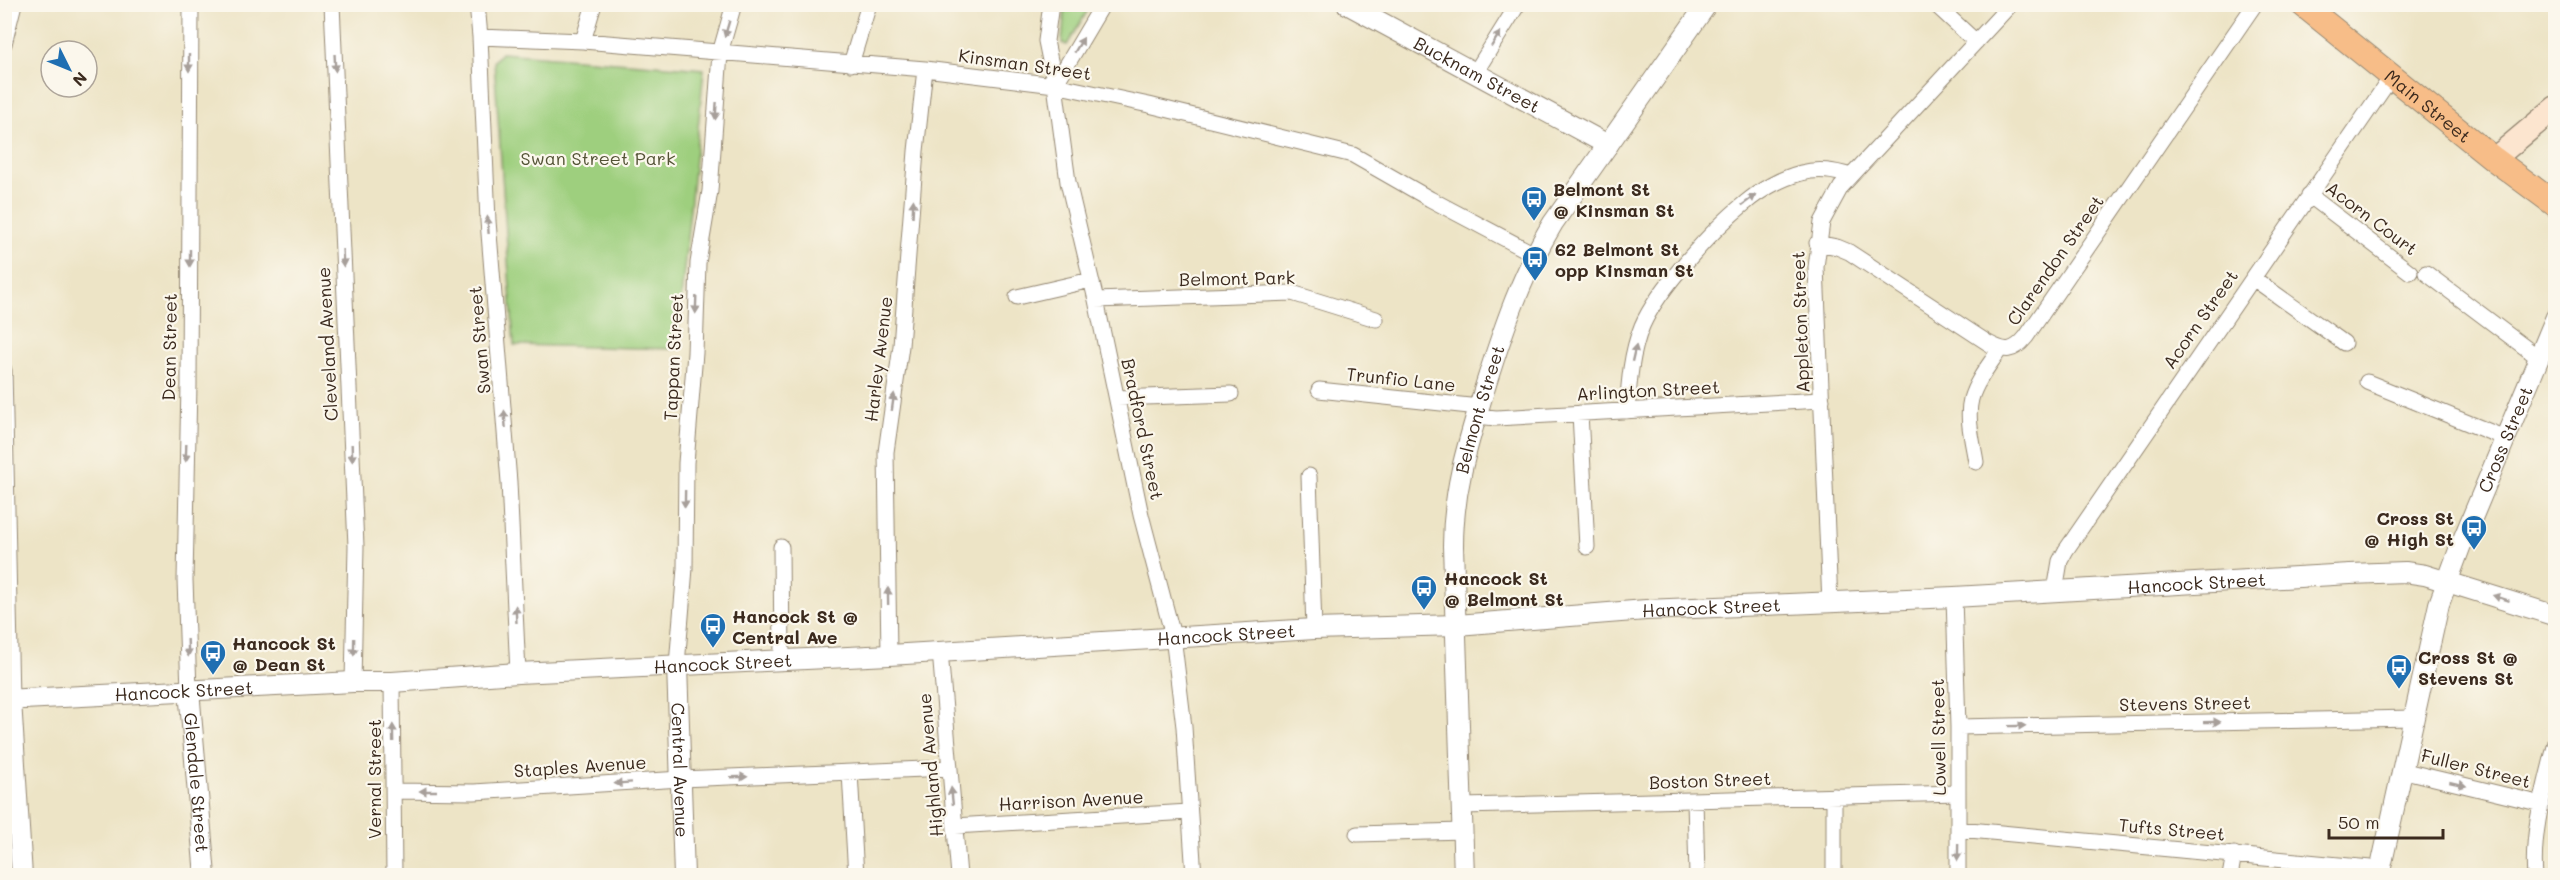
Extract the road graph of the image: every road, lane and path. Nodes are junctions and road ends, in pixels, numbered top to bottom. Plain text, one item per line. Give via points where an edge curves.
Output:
1 (14, 4) edge
2 (190, 4) edge
3 (477, 4) edge
4 (594, 4) edge
5 (734, 4) edge
6 (869, 4) edge
7 (1051, 4) edge
8 (1103, 4) edge
9 (1347, 4) edge
10 (1518, 4) edge
11 (1707, 4) edge
12 (1935, 4) edge
13 (2012, 4) edge
14 (2255, 4) edge
15 (2302, 4) edge
16 (328, 5) edge
17 (480, 38) junction
18 (583, 41) junction
19 (1976, 42) junction
20 (4, 44) edge
21 (720, 53) junction
22 (851, 64) junction
23 (925, 69) junction
24 (1475, 73) junction
25 (2392, 76) junction
26 (1055, 85) junction
27 (2556, 107) edge
28 (1608, 145) junction
29 (2494, 159) junction
30 (1851, 176) junction
31 (2309, 195) junction
32 (2556, 205) edge
33 (1817, 243) junction
34 (1534, 254) junction
35 (2253, 278) junction
36 (1091, 280) junction
37 (1017, 297) dead end
38 (1096, 300) junction
39 (2556, 317) edge
40 (1376, 319) dead end
41 (2344, 343) dead end
42 (2000, 349) junction
43 (2539, 358) junction
44 (4, 370) edge
45 (2367, 382) dead end
46 (1319, 390) dead end
47 (1231, 393) dead end
48 (1117, 398) junction
49 (1822, 400) junction
50 (1627, 411) junction
51 (1478, 412) junction
52 (1580, 413) junction
53 (2505, 438) junction
54 (1976, 462) dead end
55 (1308, 476) dead end
56 (781, 547) dead end
57 (1587, 547) dead end
58 (2447, 580) junction
59 (2055, 591) junction
60 (1954, 597) junction
61 (1830, 604) junction
62 (2556, 616) edge
63 (1457, 625) junction
64 (1314, 629) junction
65 (1173, 636) junction
66 (940, 651) junction
67 (889, 655) junction
68 (782, 660) junction
69 (677, 665) junction
70 (518, 673) junction
71 (353, 682) junction
72 (393, 682) junction
73 (189, 690) junction
74 (8, 700) edge
75 (2412, 717) junction
76 (1958, 727) junction
77 (2556, 742) edge
78 (949, 768) junction
79 (2401, 770) junction
80 (850, 773) junction
81 (681, 779) junction
82 (393, 791) junction
83 (1958, 793) junction
84 (1834, 796) junction
85 (1695, 800) junction
86 (2542, 804) junction
87 (1463, 806) junction
88 (1189, 812) junction
89 (11, 820) edge
90 (955, 826) junction
91 (1959, 828) junction
92 (1463, 831) junction
93 (1357, 834) dead end
94 (2234, 854) junction
95 (2380, 872) edge
96 (22, 876) edge
97 (205, 876) edge
98 (394, 876) edge
99 (684, 876) edge
100 (856, 876) edge
101 (959, 876) edge
102 (1194, 876) edge
103 (1464, 876) edge
104 (1697, 876) edge
105 (1834, 876) edge
106 (1958, 876) edge
107 (2229, 876) edge
108 (2535, 876) edge

1 - 20 street
2 -> 73 street, Dean Street via 185,569
3 - 17 street, Swan Street
4 - 18 street
5 -> 21 street, Tappan Street
6 - 22 street
7 - 26 street, Bradford Street via 1046,41
26 -> 8 street
9 - 24 street, Bucknam Street
24 -> 10 street
11 - 28 street, Belmont Street
12 - 19 street
13 - 19 street, Appleton Street
14 - 42 street, Clarendon Street via 2026,337 2010,350
15 - 25 main road, Main Street
16 -> 71 street, Cleveland Avenue via 356,546
17 - 18 street, Kinsman Street
70 -> 17 street, Swan Street
18 - 21 street, Kinsman Street
19 - 30 street, Appleton Street
21 - 22 street, Kinsman Street
21 -> 69 street, Tappan Street via 711,191 698,263
22 - 23 street, Kinsman Street
23 - 26 street, Kinsman Street
67 -> 23 street, Harley Avenue via 886,453 901,346
24 - 28 street, Bucknam Street
25 - 29 main road, Main Street
25 - 31 street, Acorn Street
26 - 34 street, Kinsman Street via 1353,155
26 - 36 street, Bradford Street via 1068,182
27 - 29 main road
28 - 34 street, Belmont Street
29 - 32 main road, Main Street
30 - 33 street, Appleton Street via 1830,204
50 -> 30 street via 1632,358 1648,314 1664,290 1727,220 1755,195 1789,177 1815,170
31 - 35 street, Acorn Street
31 - 43 street, Acorn Court
33 - 42 street via 1849,252
33 - 49 street, Appleton Street
34 - 51 street, Belmont Street via 1507,318
35 - 41 street
35 - 59 street, Acorn Street via 2066,550
36 - 37 street
36 - 38 street, Bradford Street
38 - 40 street, Belmont Park via 1292,293
38 - 48 street, Bradford Street
39 - 43 street, Cross Street
42 - 54 street via 1971,400 1970,425
43 - 53 street, Cross Street
44 - 74 street
45 - 53 street
46 - 51 street, Trunfio Lane
47 - 48 street
48 - 65 street, Bradford Street via 1141,514
49 - 50 street, Arlington Street
49 - 61 street, Appleton Street
50 - 52 street, Arlington Street
51 - 52 street, Arlington Street via 1496,418
51 - 63 street, Belmont Street via 1460,468 1454,507
52 - 57 street
53 - 58 street, Cross Street
55 - 64 street
56 - 68 street
58 - 59 street, Hancock Street via 2414,573 2383,573
62 -> 58 street, Hancock Street
58 - 75 street, Cross Street
59 - 60 street, Hancock Street
60 - 61 street, Hancock Street
60 - 76 street, Lowell Street
61 - 63 street, Hancock Street via 1646,610
63 - 64 street, Hancock Street
63 - 87 street, Belmont Street
64 - 65 street, Hancock Street
65 - 66 street, Hancock Street
65 - 88 street, Bradford Street
66 - 67 street, Hancock Street
66 - 78 street, Highland Avenue
67 - 68 street, Hancock Street
68 - 69 street, Hancock Street
69 - 70 street, Hancock Street
69 - 81 street, Central Avenue
70 - 72 street, Hancock Street
71 - 72 street, Hancock Street
71 - 73 street, Hancock Street
82 -> 72 street, Vernal Street
73 - 74 street, Hancock Street
73 - 97 street, Glendale Street
74 - 89 street
76 -> 75 street, Stevens Street
75 - 79 street, Cross Street
76 - 83 street, Lowell Street
77 - 86 street
78 - 80 street, Staples Avenue
90 -> 78 street, Highland Avenue
79 -> 86 street, Fuller Street
79 - 95 street, Cross Street
81 -> 80 street, Staples Avenue
80 - 100 street
81 -> 82 street, Staples Avenue via 474,792
81 - 99 street, Central Avenue
82 - 98 street, Vernal Street
83 - 84 street, Boston Street
83 - 91 street, Lowell Street
84 - 85 street, Boston Street
84 - 105 street
85 - 87 street, Boston Street
85 - 104 street
86 - 108 street via 2534,855
87 - 92 street, Belmont Street
88 - 90 street, Harrison Avenue
88 - 102 street, Bradford Street
89 - 96 street
90 - 101 street, Highland Avenue
91 - 94 street, Tufts Street
91 -> 106 street, Lowell Street
92 - 93 street
92 - 103 street, Belmont Street
94 - 95 street, Tufts Street
94 - 107 street

